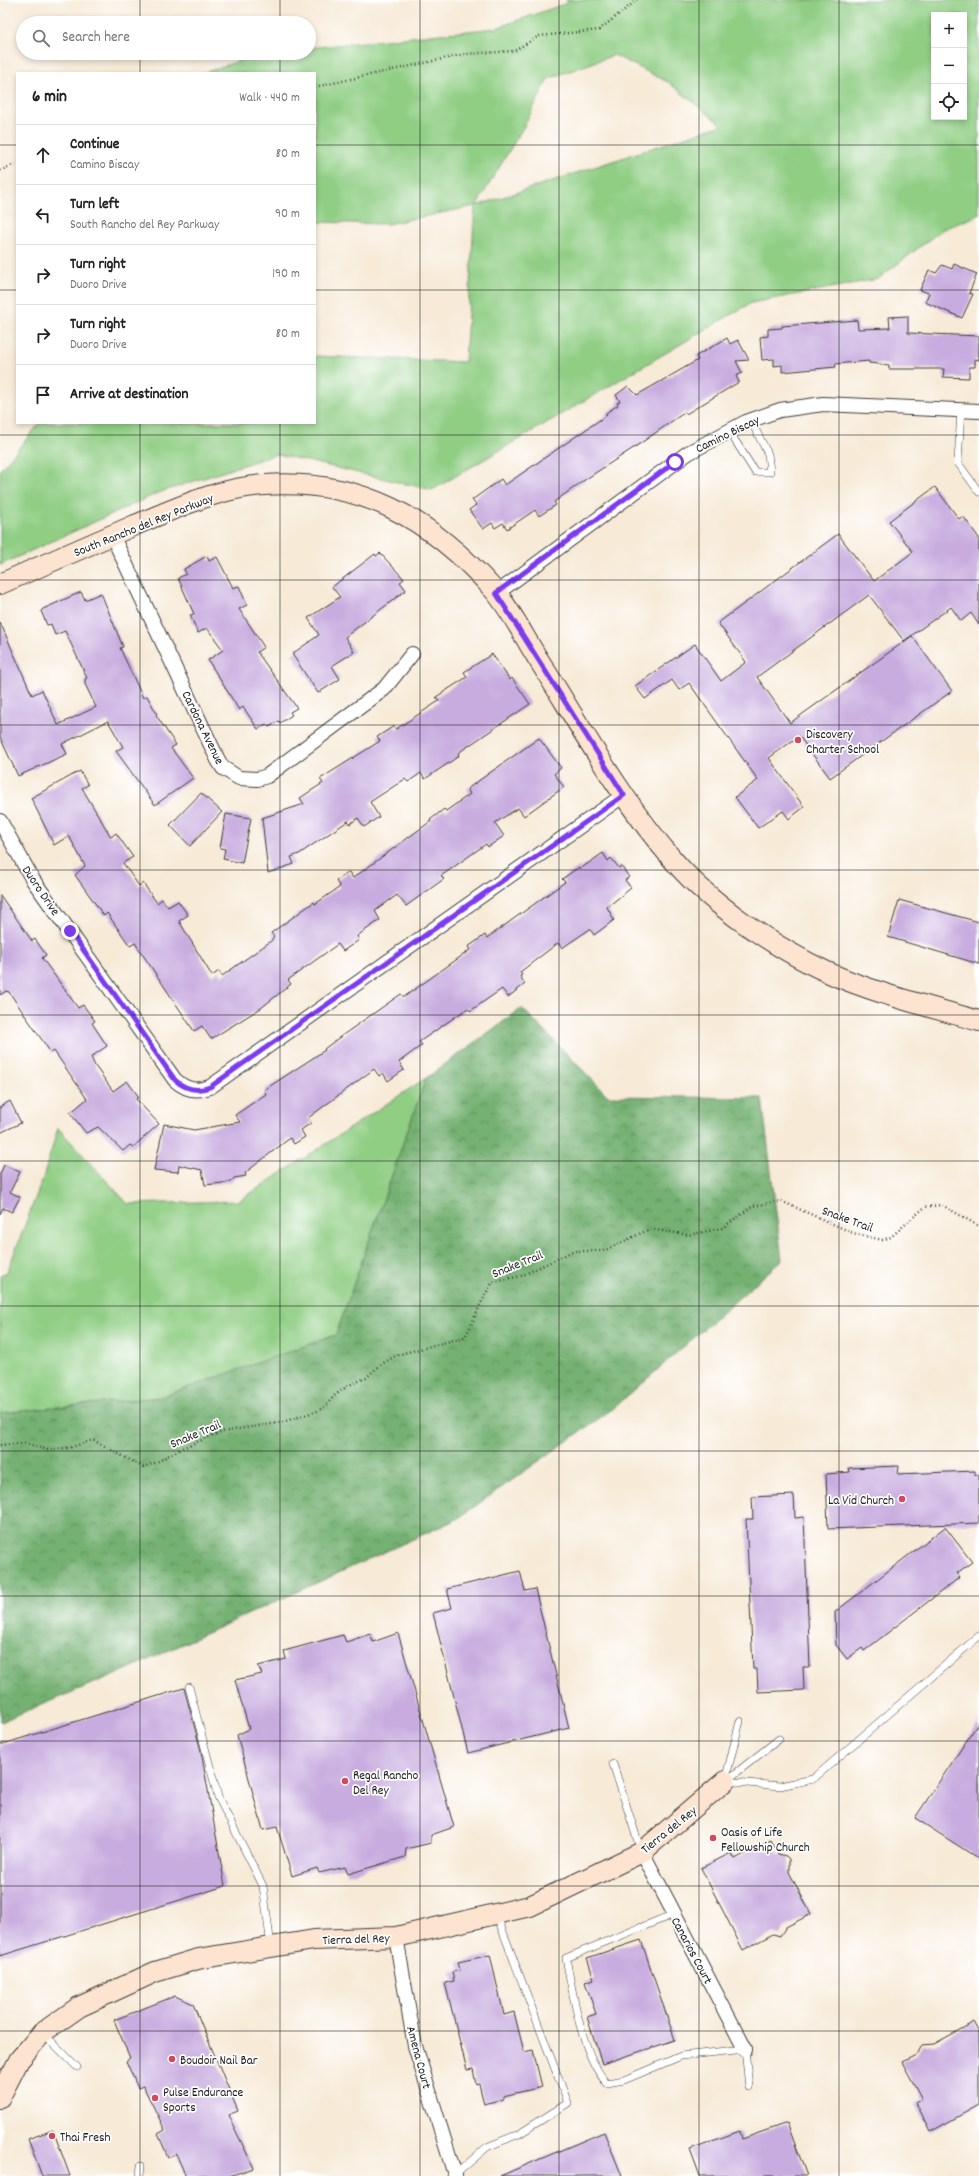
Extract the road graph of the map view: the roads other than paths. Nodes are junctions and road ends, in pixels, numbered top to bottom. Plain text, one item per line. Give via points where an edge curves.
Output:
1 (961, 410) junction
2 (979, 411) edge
3 (751, 421) junction
4 (729, 431) junction
5 (979, 492) edge
6 (112, 535) junction
7 (0, 584) edge
8 (496, 593) junction
9 (412, 654) dead end
10 (624, 795) junction
11 (0, 821) edge
12 (979, 1022) edge
13 (979, 1636) edge
14 (189, 1687) dead end
15 (740, 1721) dead end
16 (779, 1739) dead end
17 (613, 1764) dead end
18 (725, 1781) junction
19 (642, 1852) junction
20 (496, 1914) junction
21 (674, 1914) junction
22 (396, 1937) junction
23 (271, 1947) junction
24 (42, 2033) junction
25 (745, 2049) junction
26 (76, 2067) dead end
27 (749, 2087) dead end
28 (0, 2097) edge
29 (141, 2166) dead end
30 (455, 2175) joint
31 (140, 2176) edge

1 - 2 street, Camino Biscay
1 - 3 street, Camino Biscay via 823,404 780,410
1 - 5 lane via 958,463
3 - 4 street, Camino Biscay
3 - 4 lane via 768,454 770,472 755,472
4 - 8 street, Camino Biscay via 688,453
6 - 7 street, South Rancho del Rey Parkway
6 - 8 street, South Rancho del Rey Parkway via 186,504 235,489 287,484 333,488 377,501 418,521 437,534
6 - 9 street, Cardona Avenue via 218,760 223,768 239,778 258,780 275,771 384,689
8 - 10 street, South Rancho del Rey Parkway
10 - 11 street, Duoro Drive via 210,1087 195,1090 187,1089 175,1080 33,880
10 - 12 street, South Rancho del Rey Parkway via 675,862 721,905 773,943 829,973
13 - 18 lane via 813,1779 780,1786
14 - 23 lane via 218,1797 263,1886
15 - 18 lane
16 - 18 lane
17 - 19 lane
18 - 19 street, Tierra del Rey
19 - 20 street, Tierra del Rey via 530,1906
19 - 21 street, Canarios Court
20 - 22 street, Tierra del Rey
20 - 30 lane via 568,2103 519,2134 487,2147
21 - 25 street, Canarios Court
21 - 25 lane via 566,1958 582,2033 600,2076 607,2083 624,2080 681,2056
22 - 23 street, Tierra del Rey via 314,1940
22 - 30 street, Amena Court via 415,2046
23 - 24 street, Tierra del Rey via 198,1959 155,1972 79,2007
24 - 26 lane
24 - 28 street, Tierra del Rey via 19,2060
25 - 27 lane
29 - 31 lane

